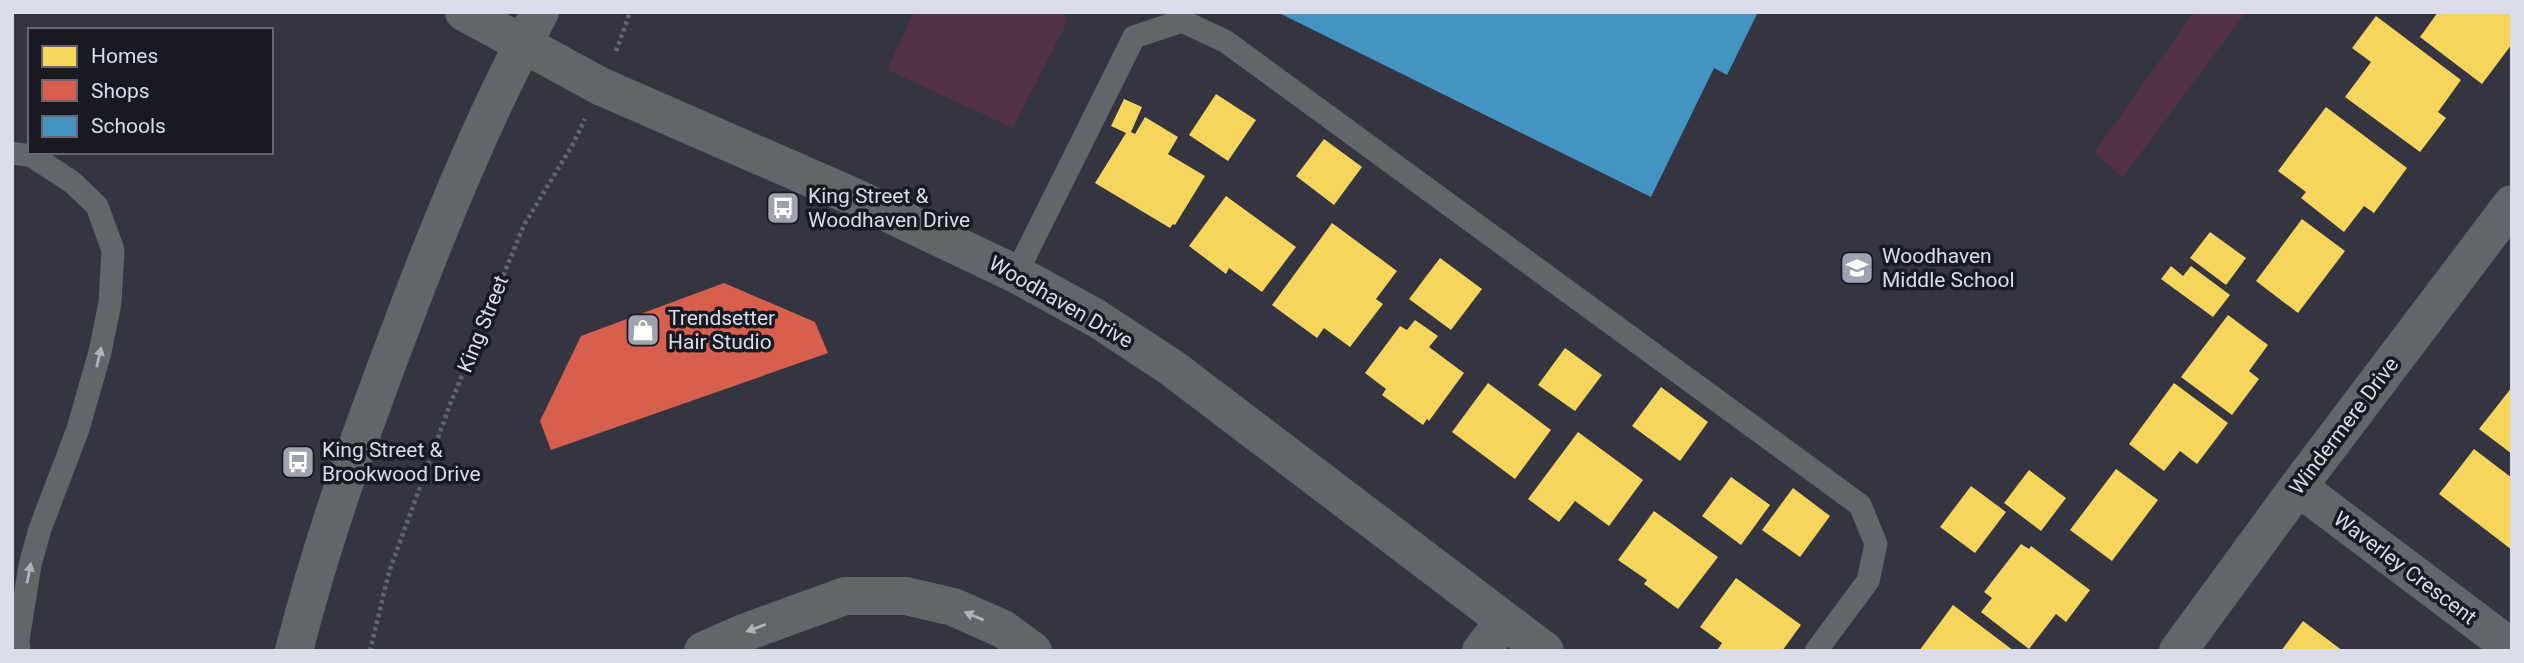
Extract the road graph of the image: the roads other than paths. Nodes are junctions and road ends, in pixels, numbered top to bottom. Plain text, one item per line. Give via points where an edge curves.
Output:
1 (464, 12) edge
2 (531, 28) edge
3 (12, 153) edge
4 (2512, 204) edge
5 (1016, 274) junction
6 (2298, 487) junction
7 (1504, 621) junction
8 (16, 647) edge
9 (2512, 648) edge
10 (294, 651) edge
11 (703, 651) edge
12 (1033, 651) edge
13 (1481, 651) edge
14 (1545, 651) edge
15 (1816, 651) edge
16 (2178, 651) edge

1 - 2 street, Woodhaven Drive
2 - 5 street, Woodhaven Drive via 600,86
2 - 10 street via 429,252 358,441
8 -> 3 lane via 40,529 78,429 100,352 110,303 113,250 97,206 72,182 32,156
4 - 6 street, Windermere Drive
5 - 7 street, Woodhaven Drive via 1096,318 1172,368
5 - 15 lane via 1134,37 1182,21 1225,41 1860,505 1876,544 1868,581
6 - 9 street, Waverley Crescent
6 - 16 street, Windermere Drive
7 - 13 street
7 - 14 street, Woodhaven Drive
12 -> 11 street via 1003,629 953,607 906,596 845,596

